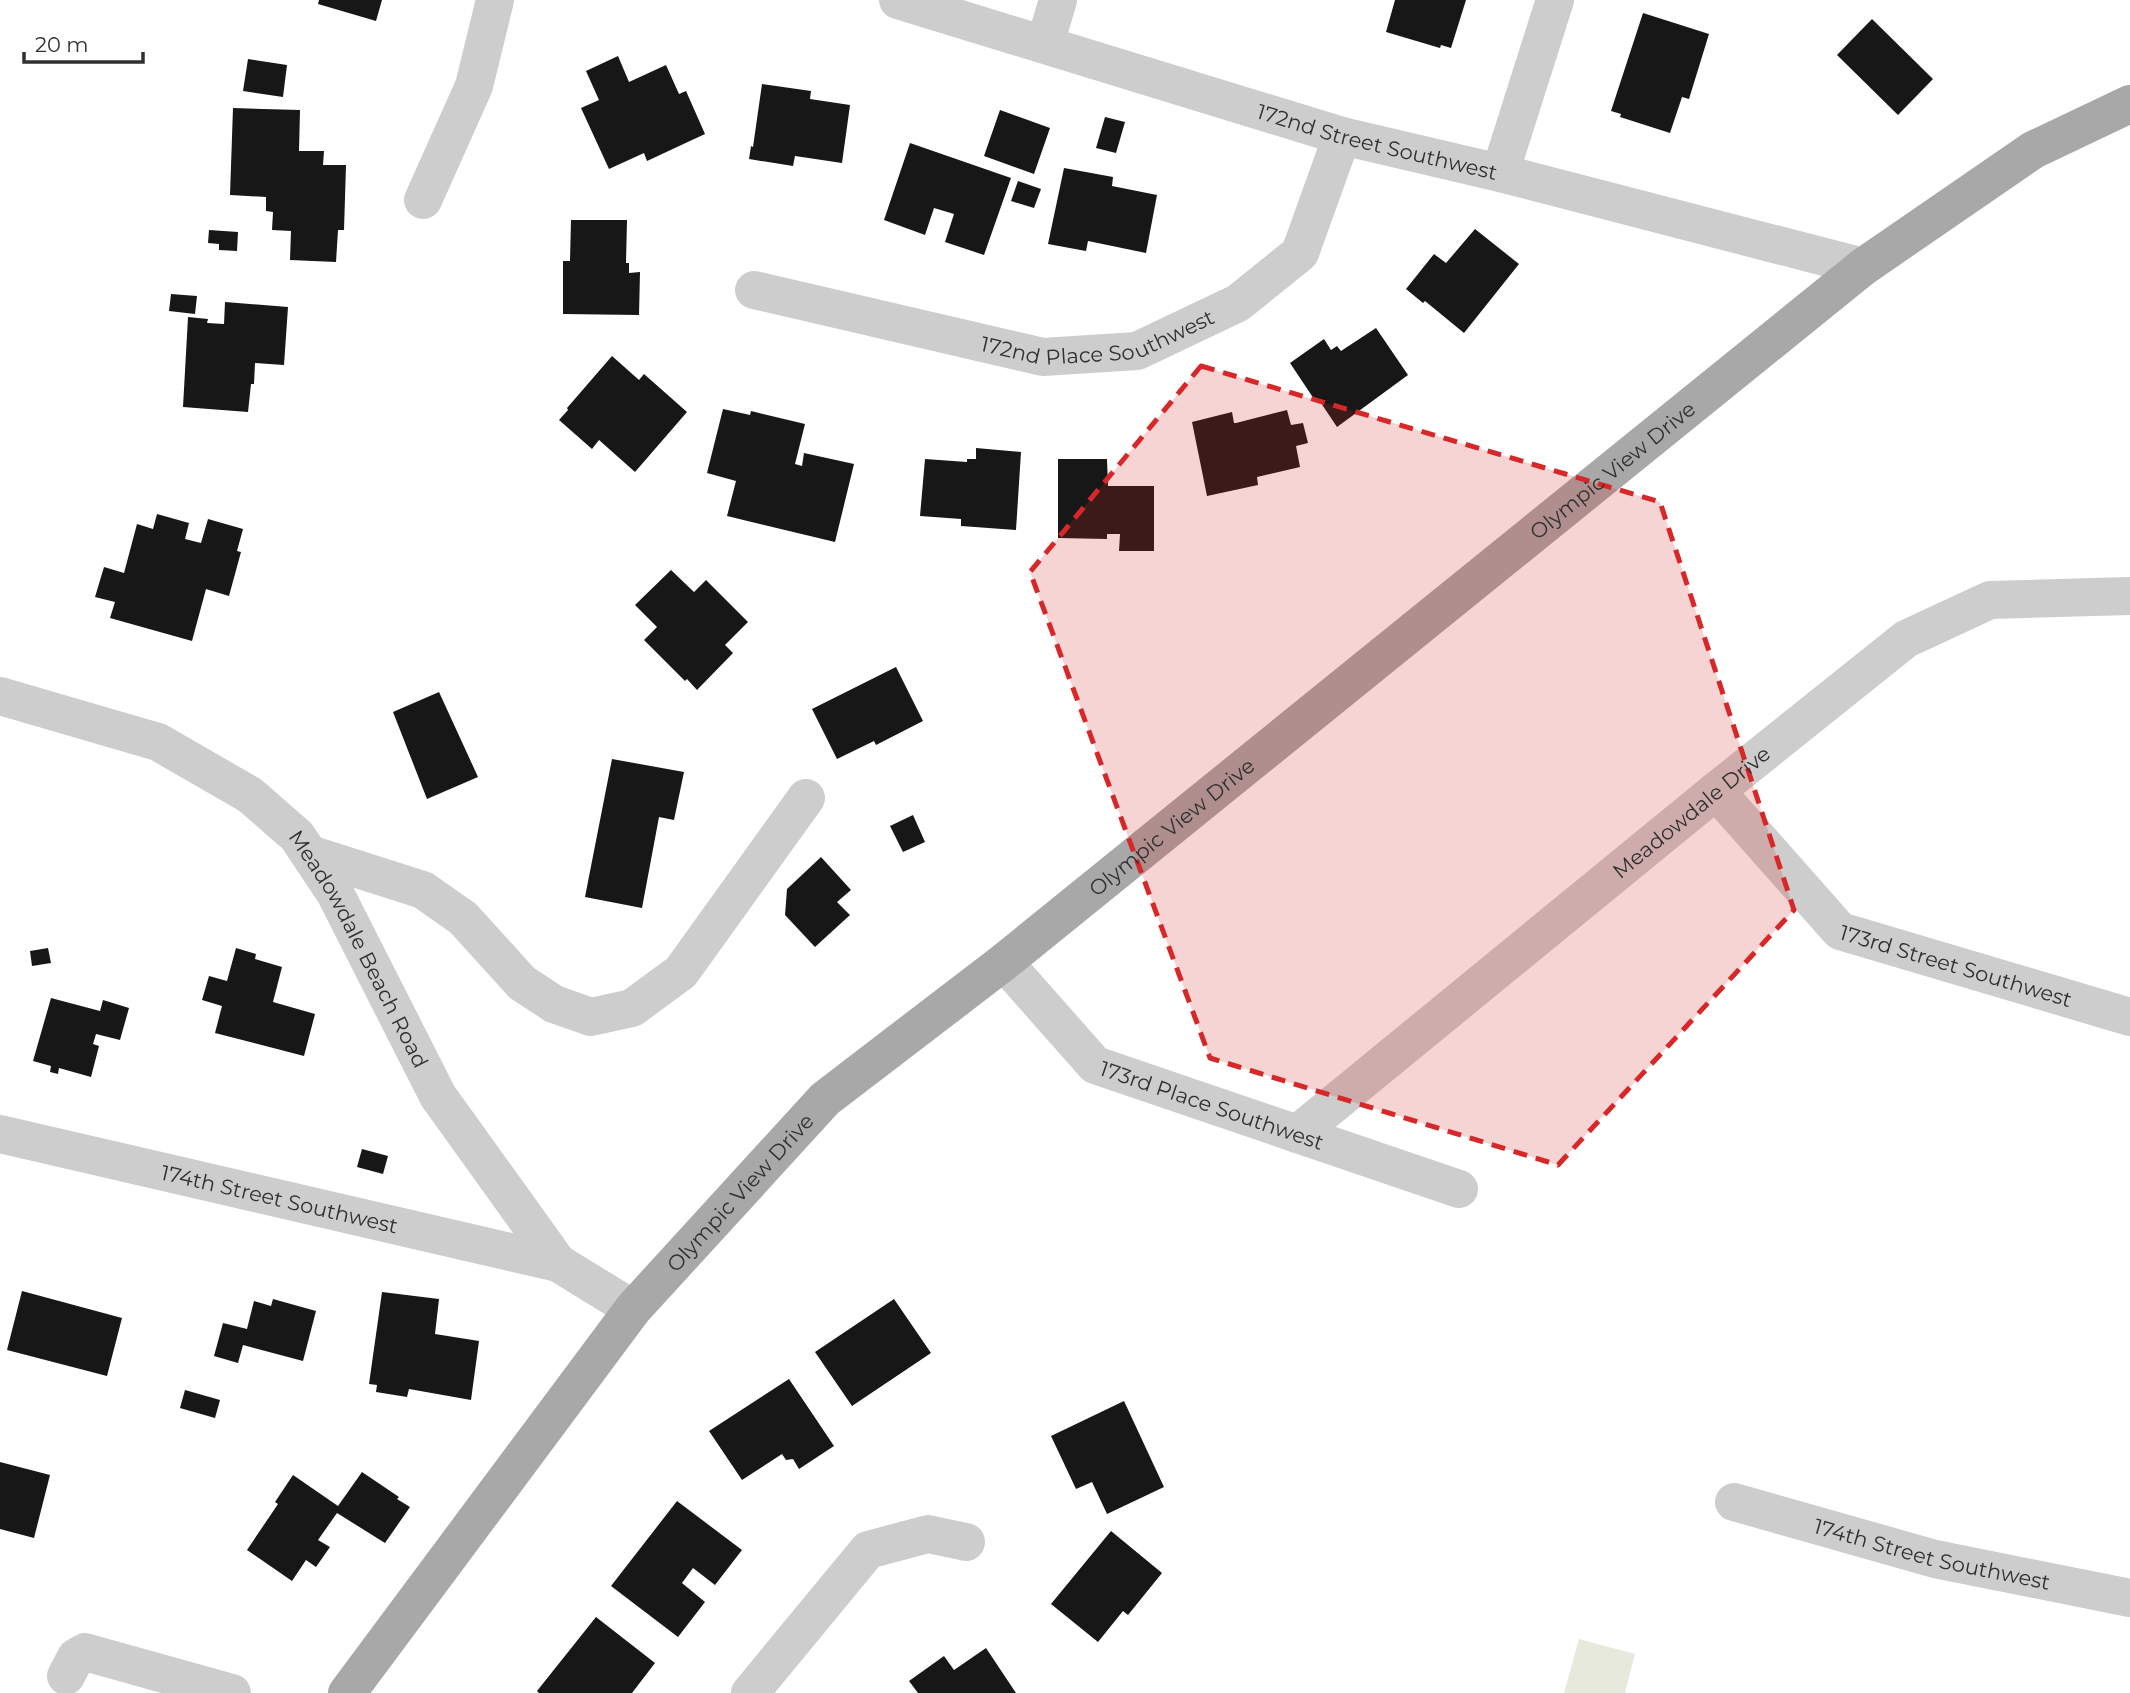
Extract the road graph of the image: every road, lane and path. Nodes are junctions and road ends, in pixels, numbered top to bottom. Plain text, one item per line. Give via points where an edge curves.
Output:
1 (495, 0) edge
2 (898, 0) edge
3 (1058, 0) edge
4 (1555, 0) edge
5 (1045, 44) junction
6 (2130, 104) edge
7 (1342, 136) junction
8 (1500, 173) junction
9 (423, 201) dead end
10 (1863, 267) junction
11 (754, 290) dead end
12 (2130, 596) edge
13 (0, 696) edge
14 (1716, 792) junction
15 (806, 799) dead end
16 (310, 855) junction
17 (1004, 962) junction
18 (2130, 1017) edge
19 (0, 1134) edge
20 (1297, 1134) junction
21 (1459, 1189) dead end
22 (558, 1263) junction
23 (633, 1309) junction
24 (1734, 1502) dead end
25 (966, 1542) dead end
26 (2130, 1598) edge
27 (66, 1676) dead end
28 (359, 1689) edge
29 (232, 1693) edge
30 (750, 1693) edge

1 - 9 street via 474,86
2 - 5 street, 172nd Street Southwest
3 - 5 street
4 - 8 street
5 - 7 street, 172nd Street Southwest
6 - 10 main road, Olympic View Drive via 2033,150
7 - 8 street, 172nd Street Southwest
7 - 11 street, 172nd Place Southwest via 1300,253 1238,303 1136,351 1043,357
8 - 10 street, 172nd Street Southwest
10 - 17 main road, Olympic View Drive
12 - 14 street, Meadowdale Drive via 1990,600 1906,639
13 - 16 street, Meadowdale Beach Road via 158,741 250,795 297,836
14 - 18 street, 173rd Street Southwest via 1840,931
14 - 20 street, Meadowdale Drive
15 - 16 street via 681,972 632,1008 591,1017 554,1004 522,983 463,918 423,890
16 - 22 street, Meadowdale Beach Road via 335,893 438,1096
17 - 20 street, 173rd Place Southwest via 1095,1065
17 - 23 main road, Olympic View Drive via 825,1099
19 - 22 street, 174th Street Southwest
20 - 21 street, 173rd Place Southwest
22 - 23 street, Meadowdale Beach Road
23 - 28 main road, Olympic View Drive
24 - 26 street, 174th Street Southwest via 1935,1559
25 - 30 street via 928,1534 868,1550
27 - 29 street via 76,1657 85,1653

